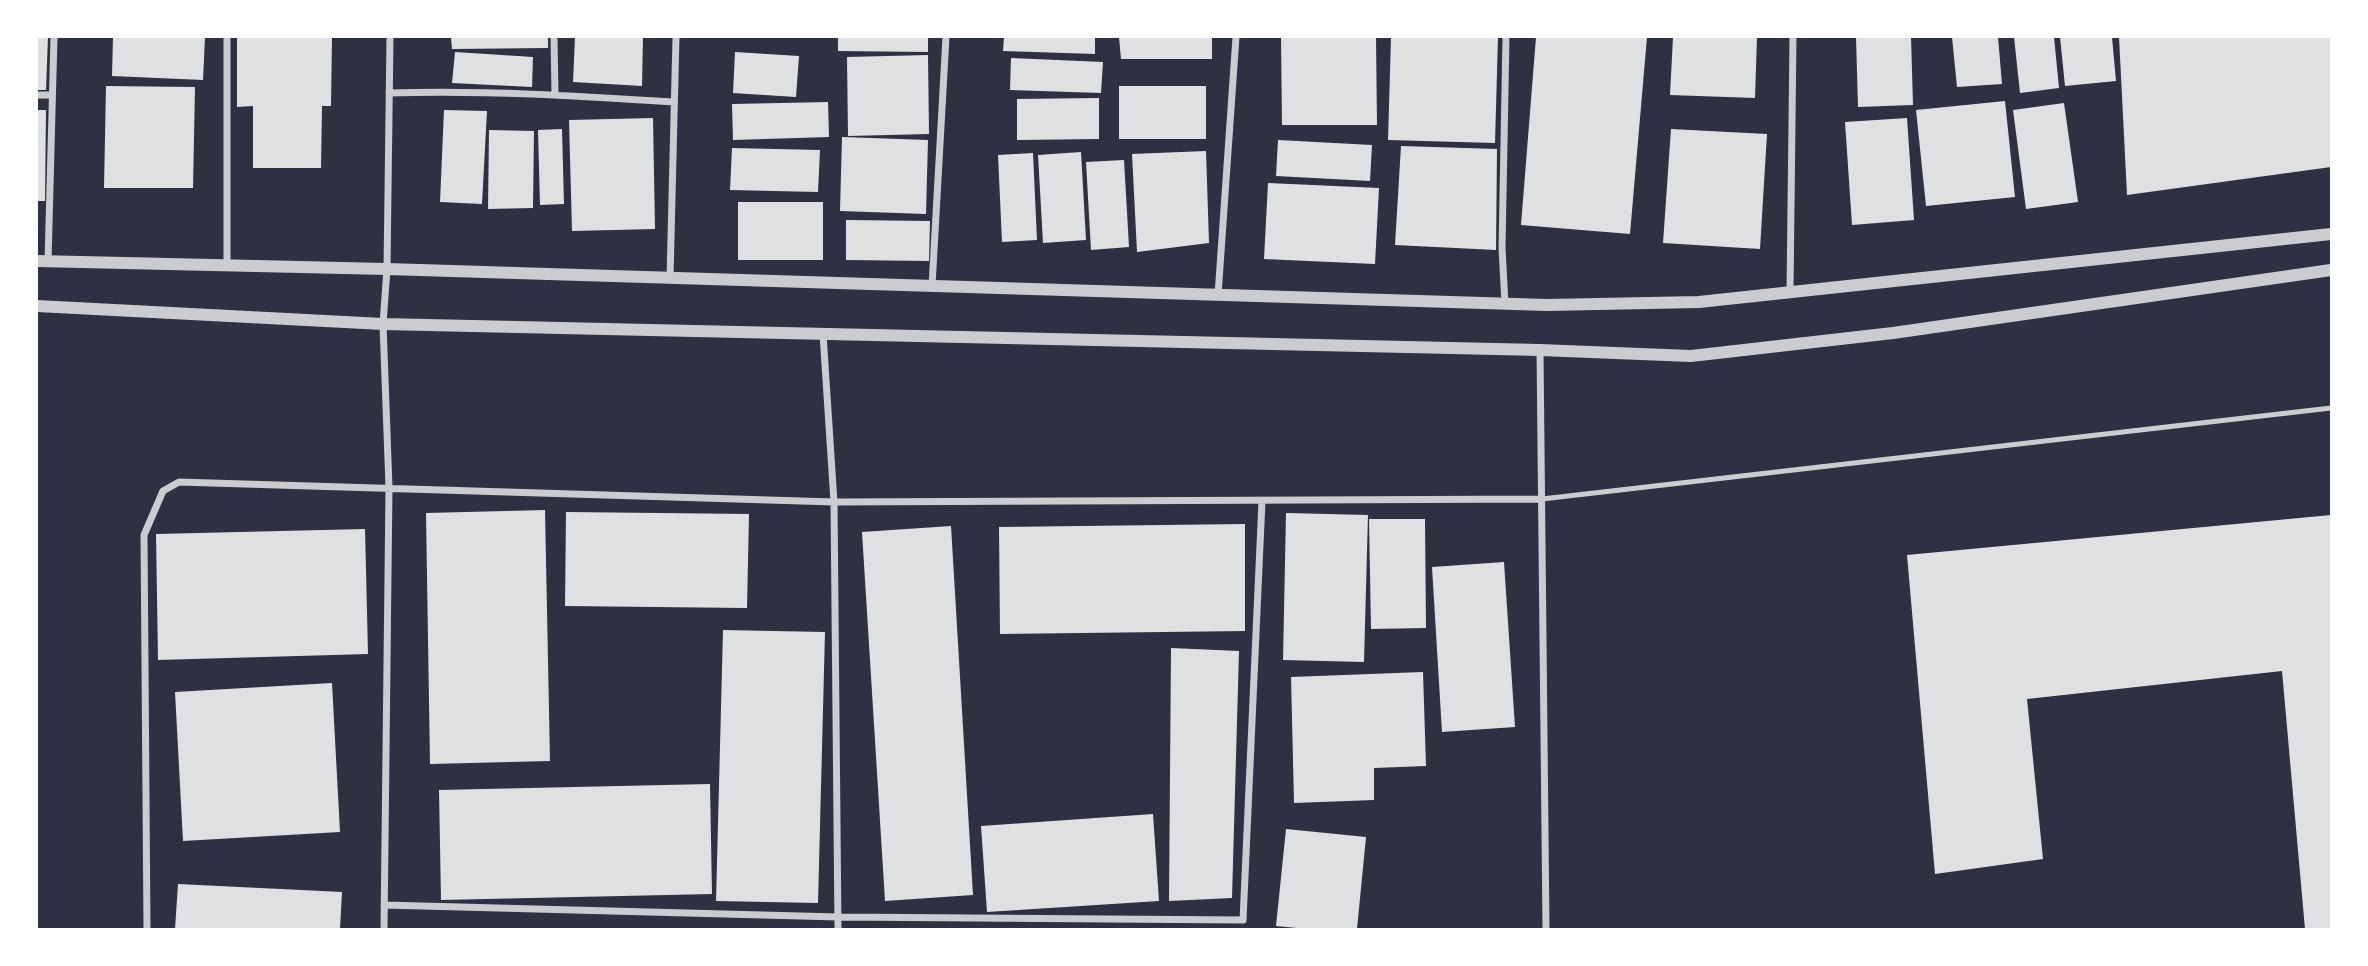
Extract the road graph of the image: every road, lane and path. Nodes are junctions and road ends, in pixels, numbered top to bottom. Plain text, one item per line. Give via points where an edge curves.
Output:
1 (54, 37) edge
2 (227, 37) edge
3 (390, 37) edge
4 (554, 37) edge
5 (676, 37) edge
6 (946, 37) edge
7 (1236, 37) edge
8 (1506, 37) edge
9 (1793, 37) edge
10 (389, 93) junction
11 (37, 95) edge
12 (52, 95) junction
13 (555, 95) junction
14 (674, 102) junction
15 (2331, 234) edge
16 (43, 262) edge
17 (227, 265) junction
18 (387, 269) junction
19 (2331, 270) edge
20 (670, 278) junction
21 (932, 286) junction
22 (1790, 292) junction
23 (1218, 295) junction
24 (1505, 304) junction
25 (37, 306) edge
26 (383, 324) junction
27 (823, 334) junction
28 (1540, 351) junction
29 (2331, 408) edge
30 (389, 488) junction
31 (1542, 499) junction
32 (1262, 501) junction
33 (834, 502) junction
34 (383, 905) junction
35 (838, 917) junction
36 (1243, 920) junction
37 (147, 929) edge
38 (384, 929) edge
39 (838, 929) edge
40 (1243, 929) edge
41 (1546, 929) edge

1 - 12 street
2 - 17 street
3 - 10 street
4 - 13 street
5 - 14 street
6 - 21 street
7 - 23 street
8 - 24 street
9 - 22 street
10 - 13 street
10 - 18 street
11 - 12 street
12 - 16 street
13 - 14 street
14 - 20 street
15 - 22 street
16 - 17 street
17 - 18 street
18 - 20 street
18 - 26 street
19 - 28 street via 1893,333 1692,356
20 - 21 street
21 - 23 street
22 - 24 street via 1699,302
23 - 24 street
25 - 26 street
26 - 27 street
26 - 30 street
27 - 28 street
27 - 33 street
28 - 31 street
29 - 31 lane
30 - 33 street
30 - 34 street
30 - 37 street via 179,482 163,491 144,535
31 - 32 street
31 - 41 street
32 - 33 street
32 - 36 street
33 - 35 street
34 - 35 street
34 - 38 street
35 - 36 street
35 - 39 street
36 - 40 street

